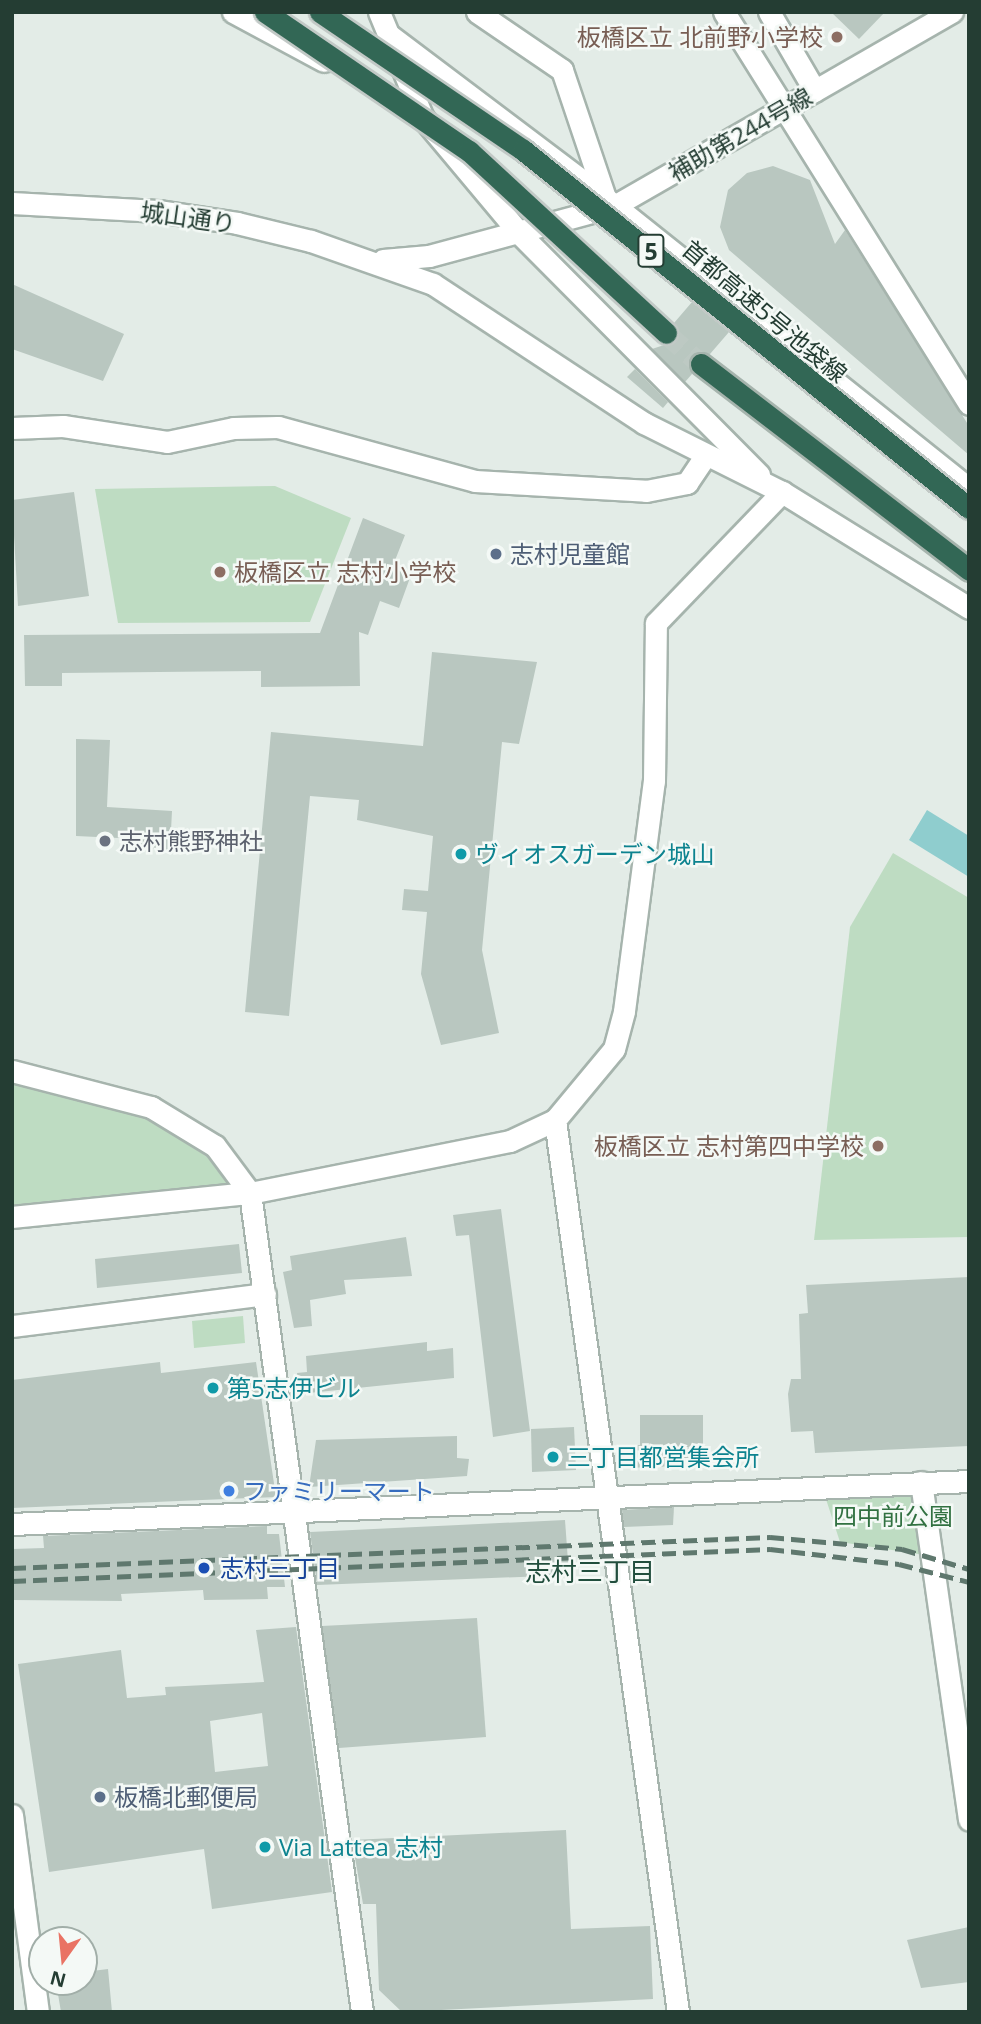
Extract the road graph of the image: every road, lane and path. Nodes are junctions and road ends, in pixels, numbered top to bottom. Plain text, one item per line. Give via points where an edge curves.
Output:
1 (233, 12) edge
2 (265, 12) edge
3 (320, 12) edge
4 (379, 12) edge
5 (477, 12) edge
6 (724, 12) edge
7 (769, 12) edge
8 (952, 12) edge
9 (388, 35) junction
10 (815, 91) junction
11 (788, 108) junction
12 (422, 118) junction
13 (610, 202) junction
14 (12, 203) edge
15 (519, 233) junction
16 (360, 257) junction
17 (666, 333) tunnel mouth
18 (701, 364) tunnel mouth
19 (969, 404) edge
20 (12, 428) edge
21 (705, 456) junction
22 (965, 483) edge
23 (776, 489) junction
24 (969, 508) edge
25 (969, 570) edge
26 (969, 608) edge
27 (12, 1071) edge
28 (555, 1120) junction
29 (250, 1193) junction
30 (12, 1217) edge
31 (265, 1294) junction
32 (12, 1326) edge
33 (969, 1481) edge
34 (921, 1482) junction
35 (606, 1496) junction
36 (294, 1509) junction
37 (12, 1524) edge
38 (12, 1815) edge
39 (969, 1820) edge
40 (38, 2012) edge
41 (362, 2012) edge
42 (678, 2012) edge

1 - 12 street
2 - 17 highway, 5, bridge via 469,150
3 - 24 highway, 首都高速5号池袋線 / 5, bridge via 523,150
4 - 9 street
5 - 13 street via 562,70
6 - 11 street
7 - 10 street
8 - 10 street, 補助第244号線
9 - 12 street
9 - 13 street
10 - 11 street, 補助第244号線
11 - 13 street, 補助第244号線
11 - 19 street
12 - 15 street
13 - 15 street, 補助第244号線
13 - 22 street
14 - 16 street, 城山通り via 198,216
15 - 16 street, 補助第244号線 via 412,259
15 - 23 street
16 - 21 street via 433,284
18 - 25 highway
20 - 21 street via 64,426 167,442 234,428 278,428 475,481 646,491 687,483
21 - 23 street
23 - 26 street
23 - 28 street via 656,623 654,781 624,1011 614,1049
27 - 29 street via 150,1107 215,1146
28 - 29 street via 510,1141
28 - 35 street
29 - 30 street
29 - 31 street
31 - 32 street
31 - 36 street
33 - 34 street
34 - 35 street
34 - 39 street
35 - 36 street
35 - 42 street
36 - 37 street
36 - 41 street
38 - 40 street

